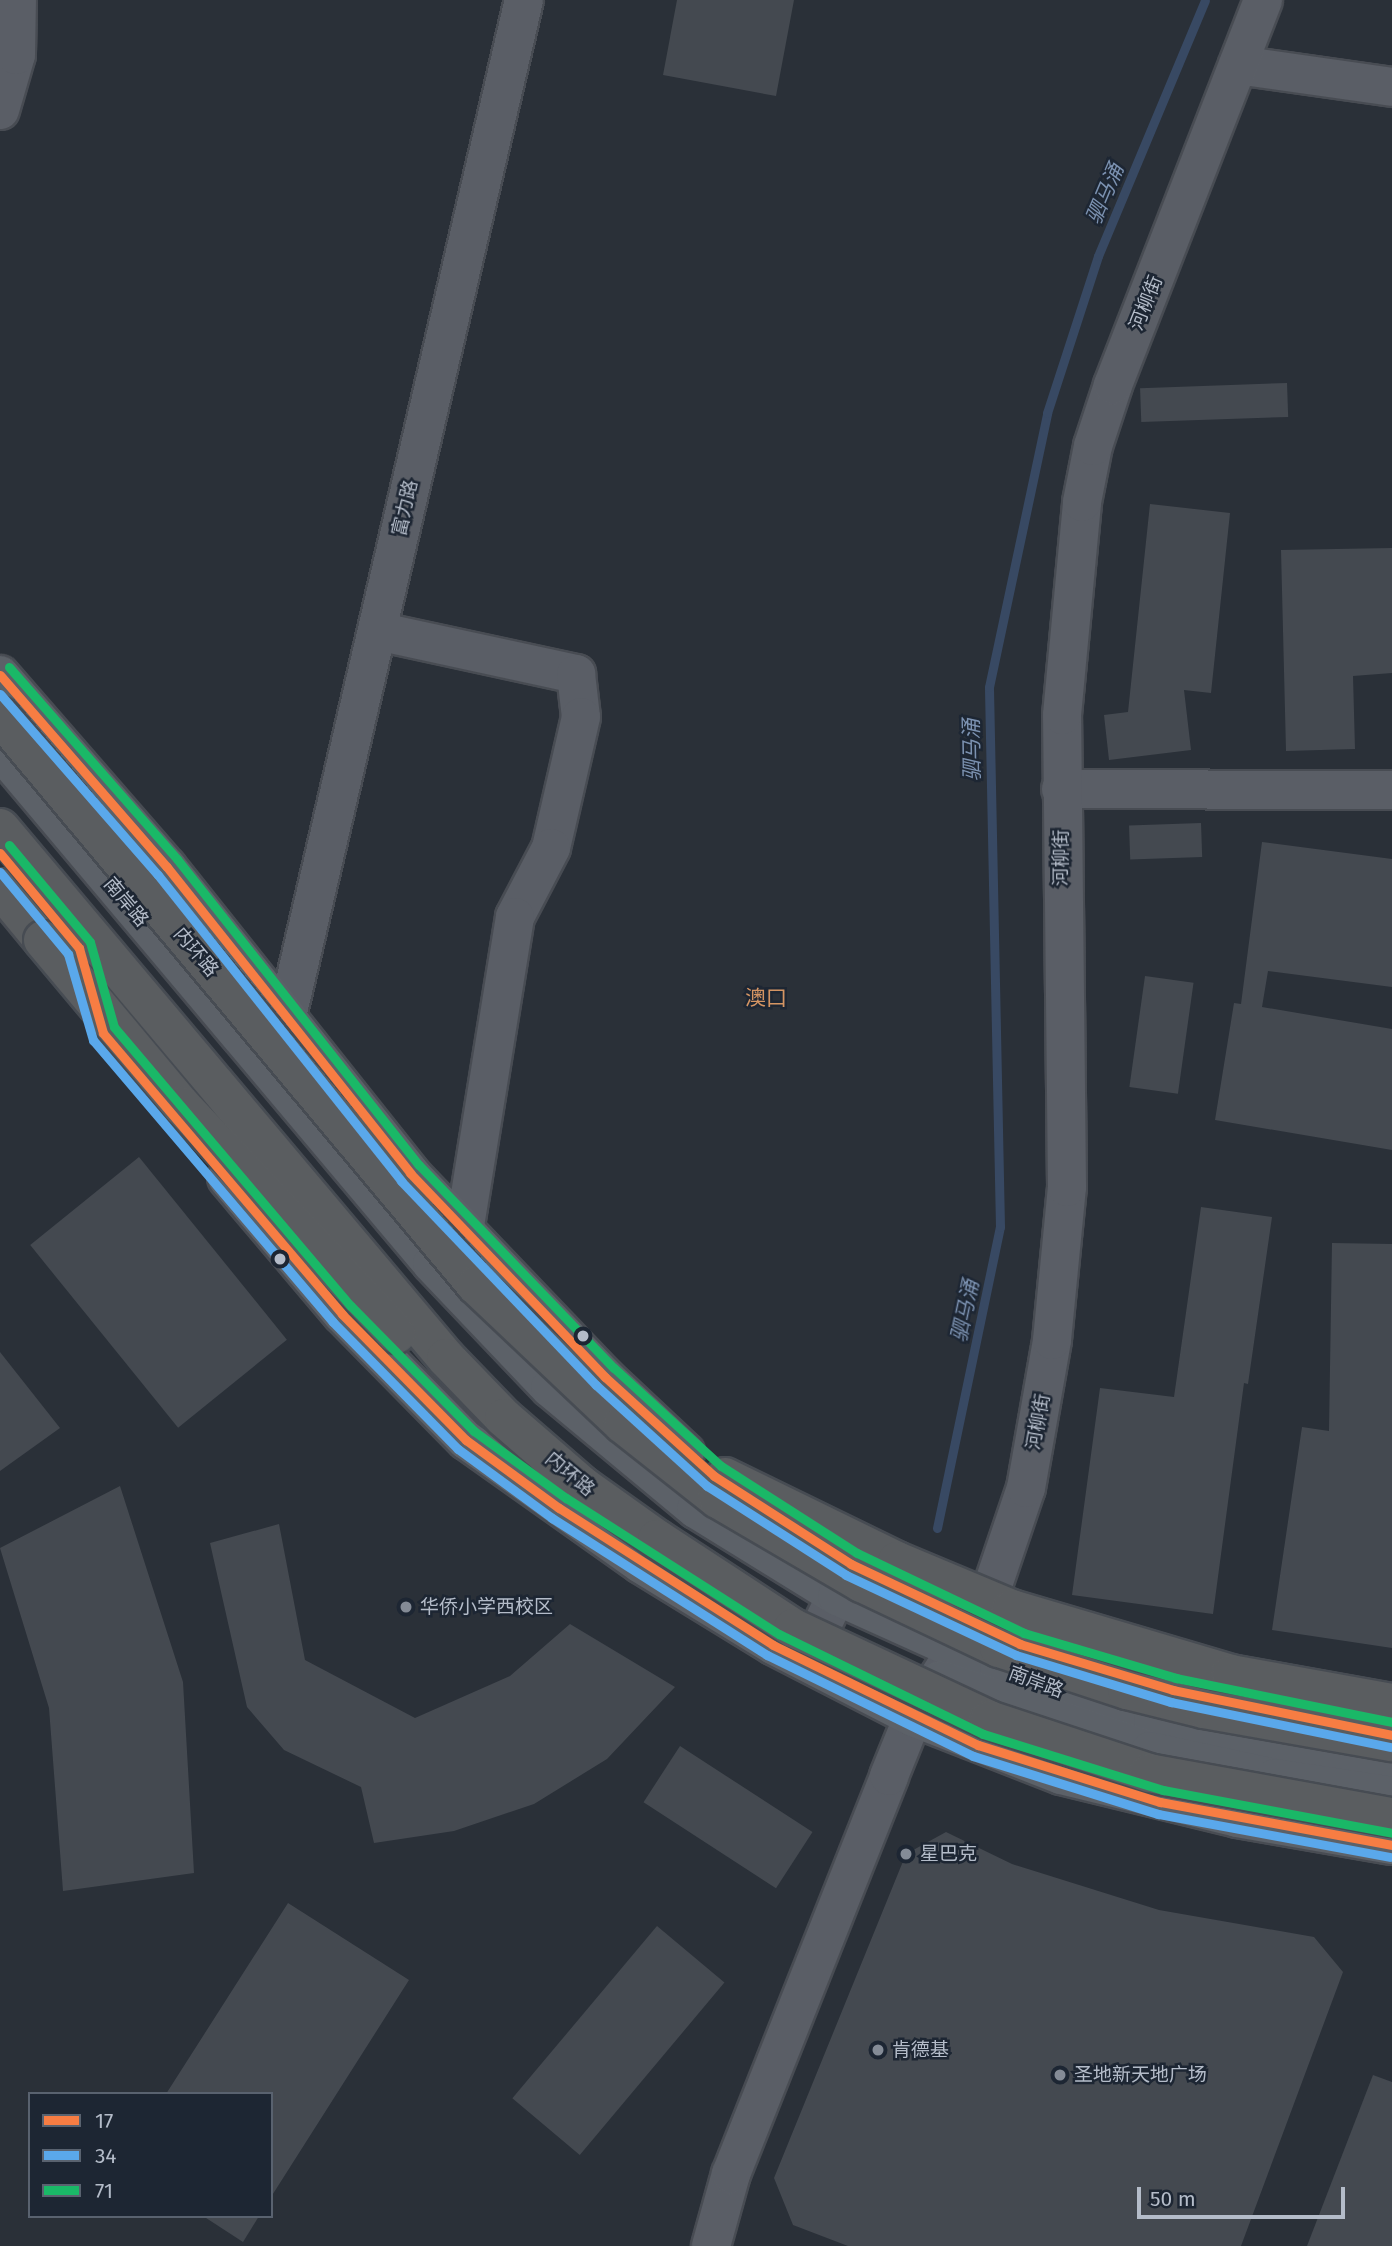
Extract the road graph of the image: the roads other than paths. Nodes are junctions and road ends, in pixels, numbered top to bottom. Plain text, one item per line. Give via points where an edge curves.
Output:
1 (17, 0) edge
2 (524, 0) edge
3 (1263, 0) edge
4 (1238, 65) junction
5 (1392, 87) edge
6 (0, 110) edge
7 (377, 631) junction
8 (0, 675) edge
9 (0, 716) edge
10 (0, 750) edge
11 (1061, 789) junction
12 (1392, 790) edge
13 (0, 809) edge
14 (0, 828) edge
15 (0, 853) edge
16 (0, 888) edge
17 (0, 913) edge
18 (79, 947) junction
19 (146, 985) junction
20 (286, 1016) junction
21 (103, 1033) junction
22 (220, 1170) junction
23 (329, 1203) junction
24 (464, 1233) junction
25 (432, 1264) junction
26 (511, 1413) junction
27 (623, 1424) junction
28 (559, 1508) junction
29 (837, 1594) junction
30 (956, 1652) junction
31 (1392, 1703) edge
32 (1052, 1705) junction
33 (913, 1717) junction
34 (1392, 1735) edge
35 (1392, 1742) edge
36 (1030, 1764) junction
37 (1392, 1764) edge
38 (1392, 1796) edge
39 (1392, 1817) edge
40 (1392, 1845) edge
41 (711, 2246) edge

1 - 6 street via 16,55
2 - 7 street, 富力路
3 - 4 street, 河柳街
4 - 5 street
4 - 11 street, 河柳街 via 1093,446 1072,572
7 - 20 street, 富力路
7 - 24 street via 576,674 581,717 551,848 515,917
8 - 20 main road via 167,867
9 - 27 highway, 内环路, bridge via 476,1285
10 - 25 main road, 南岸路
11 - 12 street
11 - 30 street, 河柳街 via 1067,1187 1062,1262 1026,1488 1003,1564
13 - 19 main road, 南岸路
14 - 26 highway, 内环路, bridge via 412,1320
15 - 18 street
16 - 26 highway, bridge via 182,1106 322,1260 408,1345
17 - 21 main road
18 - 19 street
18 - 21 street
19 - 23 main road, 南岸路
20 - 24 main road via 410,1173
21 - 22 main road
22 - 23 main road
22 - 28 main road via 342,1314 426,1404 466,1440
23 - 26 main road, 南岸路
24 - 25 street
24 - 29 main road via 664,1434 763,1512
25 - 29 main road, 南岸路 via 550,1388 624,1452 696,1509
26 - 28 main road
26 - 29 main road, 南岸路 via 664,1526
26 - 39 highway, 内环路, bridge via 584,1487 727,1587 793,1628 924,1694 1149,1773
27 - 31 highway, bridge via 813,1522 1012,1609 1231,1674
27 - 35 highway, 内环路, bridge via 767,1530 914,1611 999,1648 1203,1709
28 - 33 main road via 696,1599
29 - 30 main road, 南岸路
29 - 30 main road
30 - 32 main road, 南岸路
30 - 33 street, 河柳街
30 - 34 main road via 1061,1658 1173,1690
32 - 36 street
32 - 37 main road, 南岸路
32 - 38 main road, 南岸路 via 1205,1765
33 - 36 main road
33 - 41 street, 河柳街 via 731,2174
36 - 40 main road via 1160,1802

